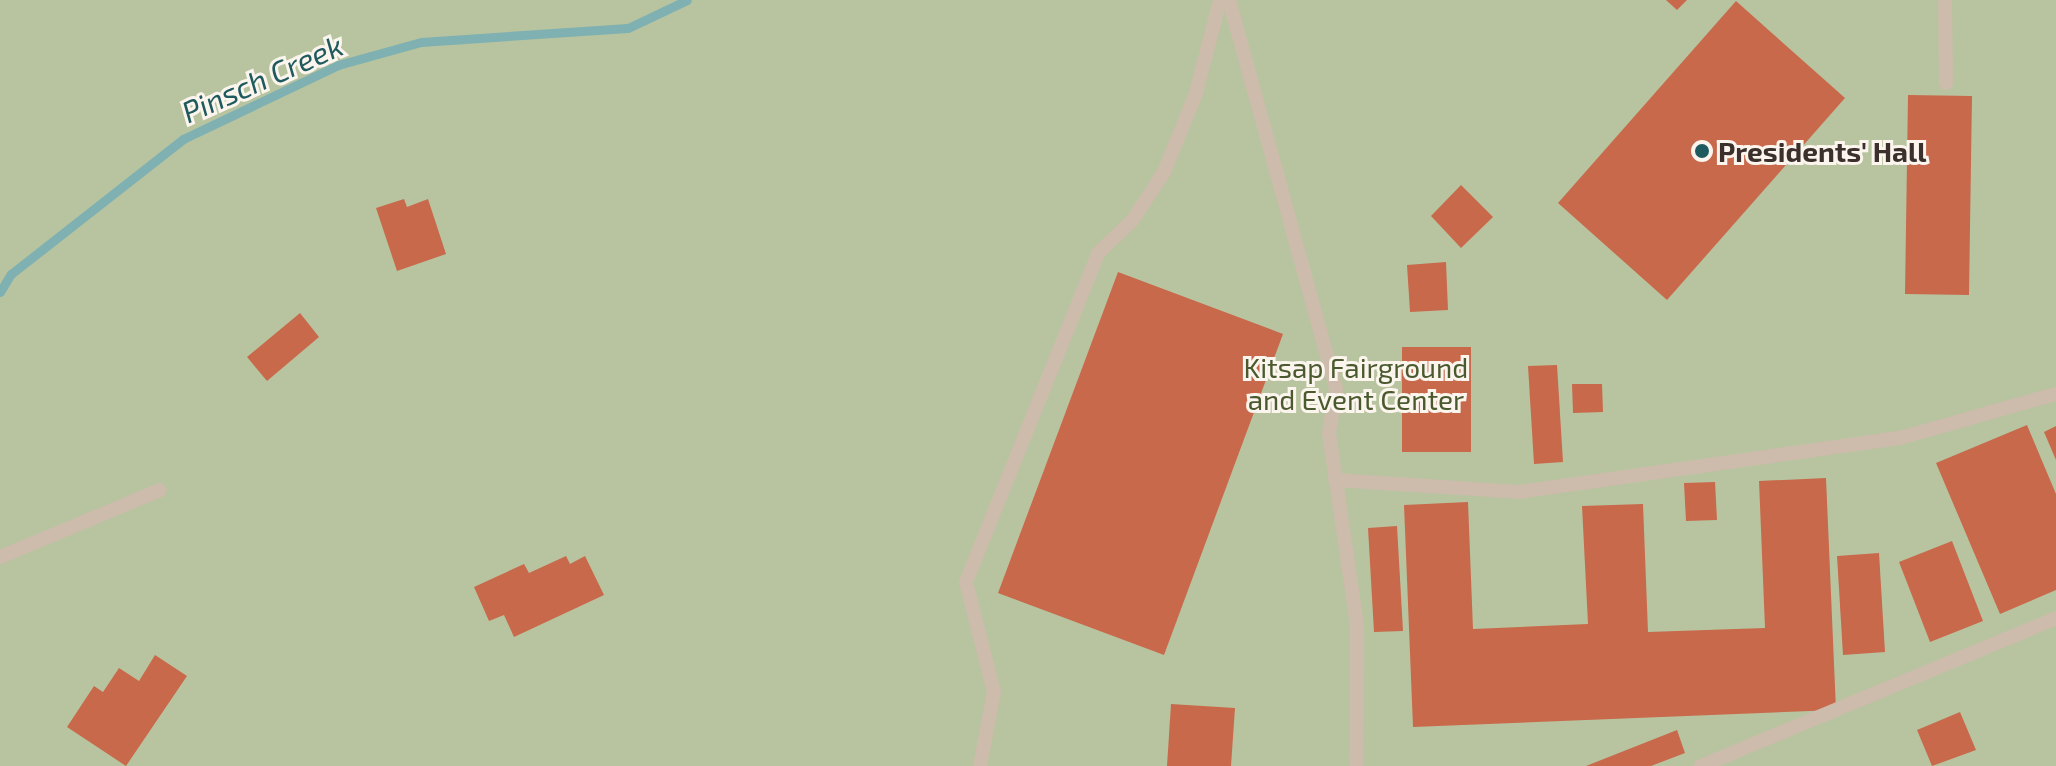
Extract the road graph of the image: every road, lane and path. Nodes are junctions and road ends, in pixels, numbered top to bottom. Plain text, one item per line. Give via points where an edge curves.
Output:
1 (1220, 0) edge
2 (1229, 0) edge
3 (1945, 0) edge
4 (1946, 83) dead end
5 (2056, 394) edge
6 (1335, 480) junction
7 (160, 490) dead end
8 (0, 557) edge
9 (2056, 618) edge
10 (980, 766) edge
11 (1356, 766) edge
12 (1701, 766) edge

1 - 10 lane via 1196,93 1164,172 1132,221 1098,253 966,582 994,692
2 - 6 lane via 1336,389 1329,433
3 - 4 lane
5 - 6 lane via 1900,438 1535,490
6 - 11 lane via 1357,625
7 - 8 lane
9 - 12 lane

